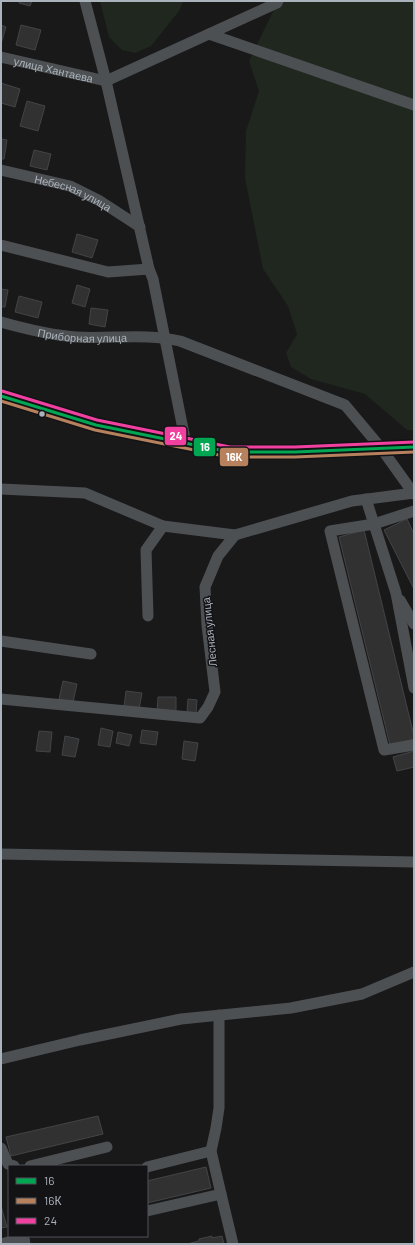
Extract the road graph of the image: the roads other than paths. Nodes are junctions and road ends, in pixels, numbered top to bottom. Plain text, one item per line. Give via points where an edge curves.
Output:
1 (85, 1) edge
2 (278, 1) edge
3 (209, 34) junction
4 (1, 57) edge
5 (106, 81) junction
6 (414, 105) edge
7 (1, 170) edge
8 (140, 226) junction
9 (1, 245) edge
10 (149, 269) junction
11 (1, 322) edge
12 (165, 338) junction
13 (1, 396) edge
14 (186, 444) junction
15 (414, 447) edge
16 (381, 448) junction
17 (1, 490) edge
18 (414, 493) edge
19 (366, 499) junction
20 (414, 511) edge
21 (374, 524) junction
22 (163, 526) junction
23 (235, 534) junction
24 (396, 593) junction
25 (148, 616) dead end
26 (414, 624) edge
27 (1, 641) edge
28 (91, 654) dead end
29 (412, 664) edge
30 (414, 688) edge
31 (1, 699) edge
32 (414, 745) edge
33 (1, 854) edge
34 (414, 862) edge
35 (414, 972) edge
36 (219, 1015) junction
37 (1, 1059) edge
38 (107, 1147) dead end
39 (211, 1151) junction
40 (2, 1152) edge
41 (9, 1165) edge
42 (34, 1165) edge
43 (148, 1166) edge
44 (221, 1194) junction
45 (148, 1210) edge
46 (26, 1238) edge
47 (1, 1244) edge
48 (233, 1244) edge

1 - 5 street
2 - 3 street
3 - 5 street
3 - 6 street
4 - 5 street, улица Хантаева
5 - 8 street
7 - 8 street, Небесная улица via 70,186
8 - 10 street
9 - 10 street via 108,272
10 - 12 street
11 - 12 street, Приборная улица via 45,333 77,337
12 - 14 street
12 - 16 street, Приборная улица via 180,341 345,405
13 - 14 street via 96,425
14 - 16 street via 229,452
15 - 16 street
16 - 18 street, Приборная улица
17 - 22 street via 85,493
18 - 19 street
19 - 21 street
19 - 23 street
20 - 21 street
21 - 24 street
21 - 32 street via 330,531 384,750
22 - 23 street
22 - 25 street via 146,550
23 - 31 street, Лесная улица via 218,556 205,587 206,625 215,692 200,718
24 - 26 street
24 - 29 street
27 - 28 street
29 - 30 street
33 - 34 street
35 - 36 street via 362,994 292,1008
36 - 37 street via 181,1019
36 - 39 street via 219,1108
38 - 42 street
39 - 43 street
39 - 44 street
40 - 41 street
44 - 45 street
44 - 48 street
46 - 47 street

